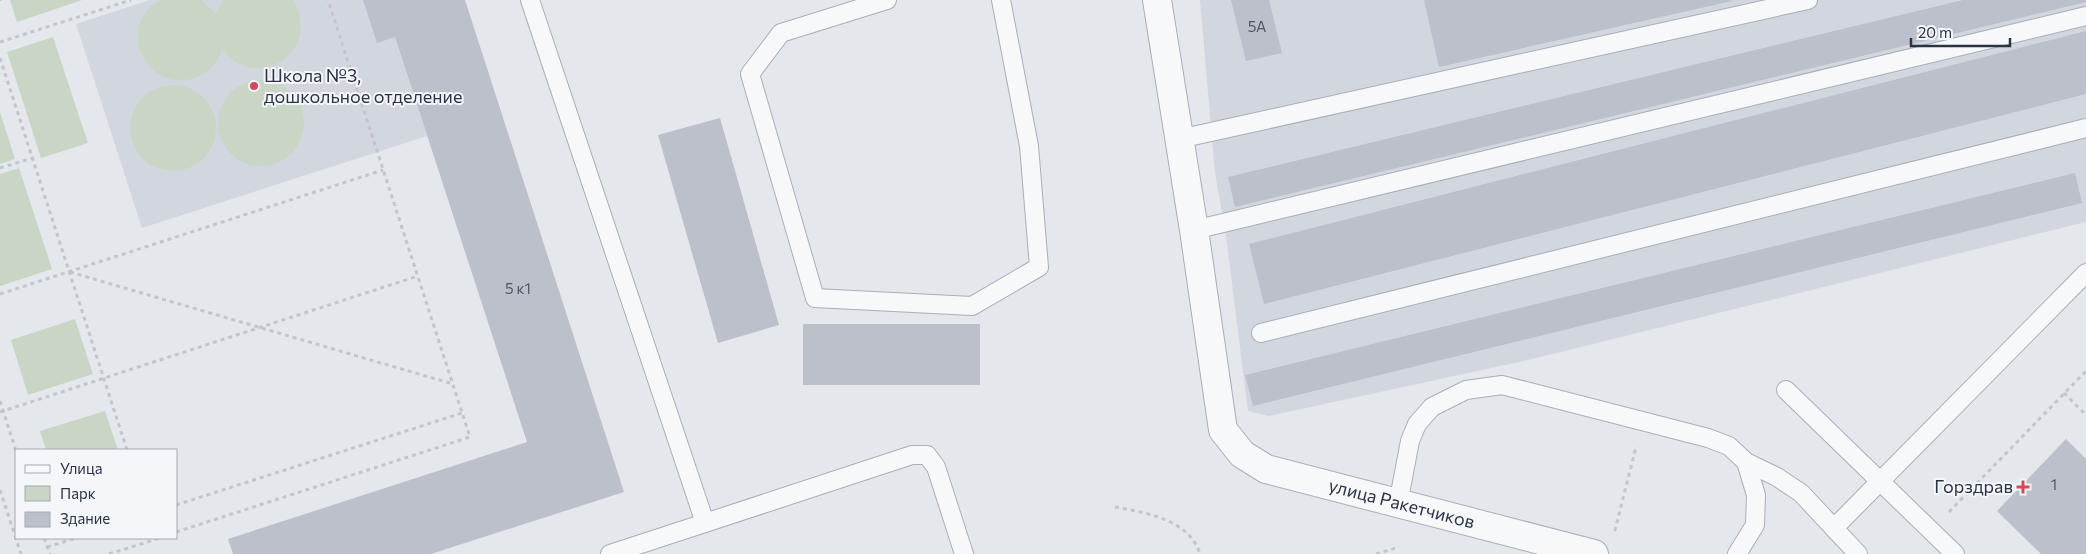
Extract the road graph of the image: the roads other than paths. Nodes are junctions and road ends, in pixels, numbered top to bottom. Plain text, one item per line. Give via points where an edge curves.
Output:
1 (530, 0) edge
2 (887, 0) edge
3 (1001, 0) edge
4 (1157, 0) edge
5 (1808, 0) edge
6 (2086, 16) edge
7 (2086, 128) edge
8 (1179, 138) junction
9 (1194, 230) junction
10 (2086, 273) edge
11 (1261, 333) dead end
12 (1786, 390) dead end
13 (1746, 462) junction
14 (1880, 482) junction
15 (1398, 504) junction
16 (705, 523) junction
17 (1834, 528) junction
18 (610, 554) edge
19 (964, 554) edge
20 (1594, 554) edge
21 (1737, 554) edge
22 (1858, 554) edge
23 (1955, 554) edge

1 - 16 lane
2 - 3 lane via 782,33 750,74 815,298 972,306 1039,267 1029,146
4 - 8 street
5 - 8 lane
6 - 9 lane
7 - 11 lane
8 - 9 street
9 - 15 street, улица Ракетчиков via 1223,430 1242,454 1266,470
10 - 14 lane
12 - 14 lane
13 - 15 lane via 1729,446 1708,438 1502,385 1484,387 1466,390 1432,407 1417,424 1410,441
13 - 17 lane via 1801,493
13 - 21 lane via 1756,495 1755,524
14 - 17 lane
14 - 23 lane
15 - 20 street, улица Ракетчиков
16 - 18 lane
16 - 19 lane via 912,455 927,455 936,467
17 - 22 lane

